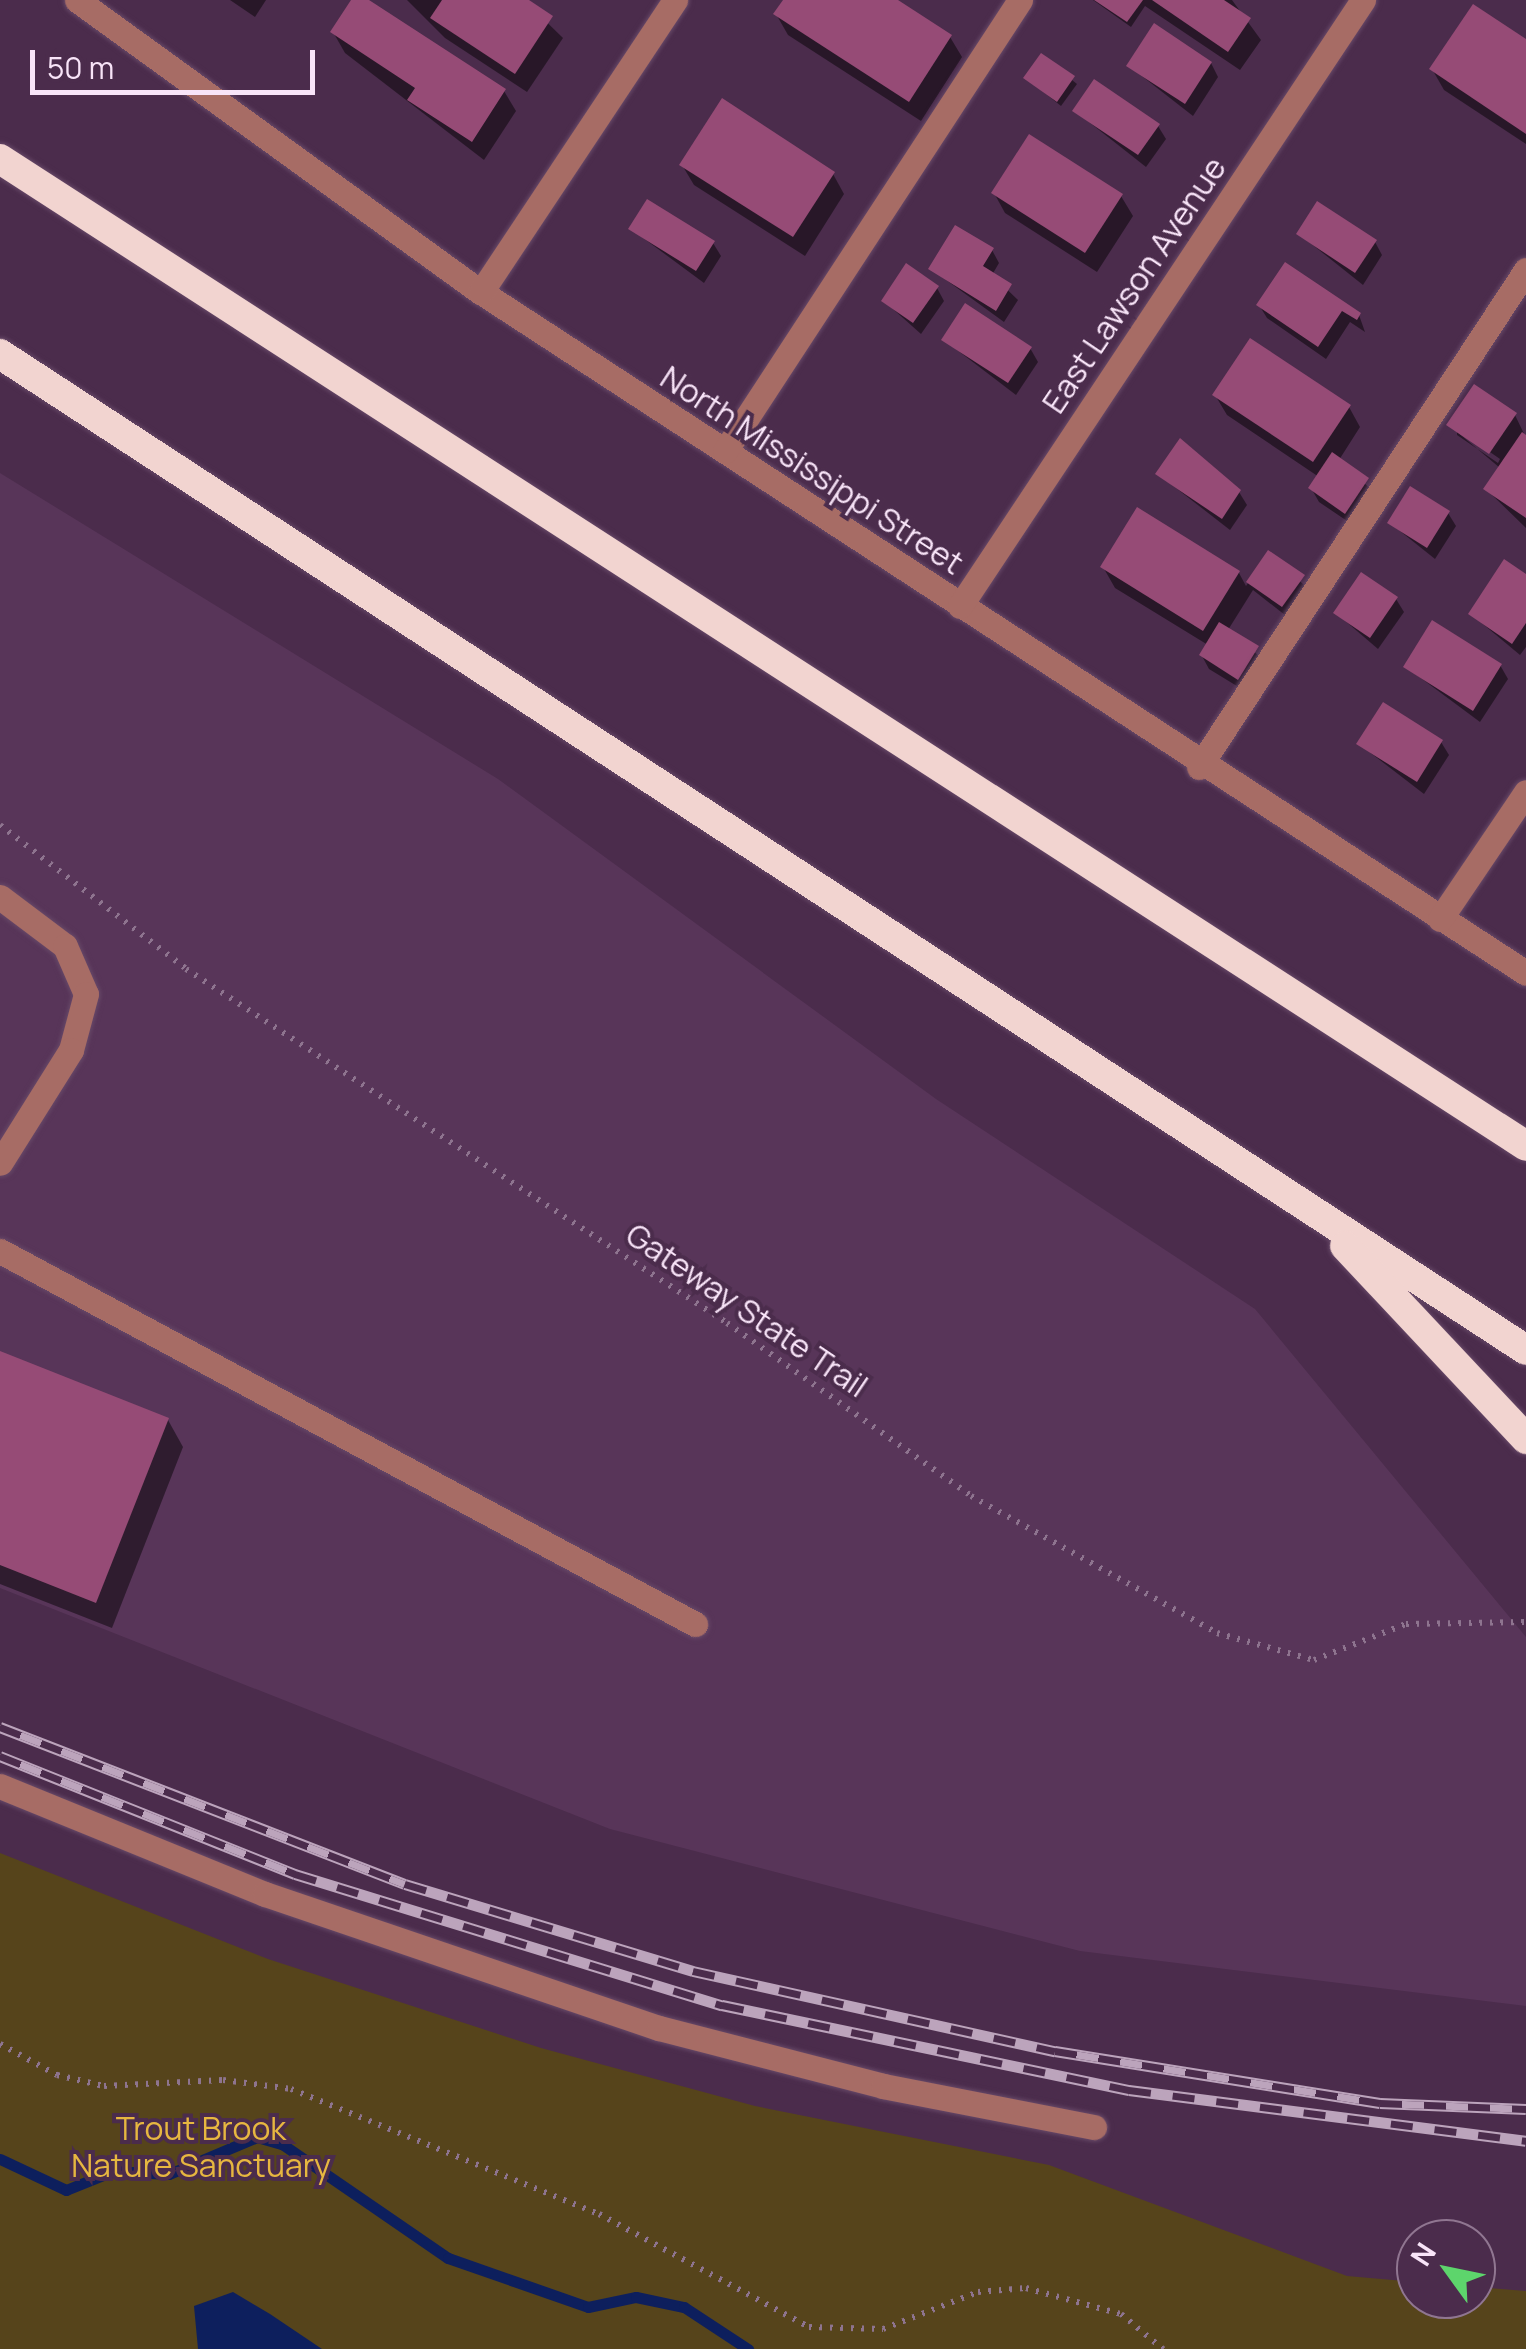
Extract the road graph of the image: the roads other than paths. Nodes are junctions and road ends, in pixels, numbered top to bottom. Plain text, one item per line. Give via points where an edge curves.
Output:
1 (77, 0) edge
2 (675, 0) edge
3 (1020, 0) edge
4 (1363, 0) edge
5 (0, 134) edge
6 (0, 159) edge
7 (173, 270) junction
8 (1526, 270) edge
9 (482, 292) junction
10 (0, 354) edge
11 (725, 450) junction
12 (960, 606) junction
13 (1199, 766) junction
14 (1526, 792) edge
15 (0, 897) edge
16 (1440, 919) junction
17 (1526, 974) edge
18 (1526, 1146) edge
19 (4, 1147) edge
20 (1312, 1211) junction
21 (0, 1251) edge
22 (1526, 1350) edge
23 (1526, 1439) edge
24 (695, 1624) dead end
25 (0, 1786) edge
26 (1094, 2127) dead end

1 - 9 street, North Mississippi Street
2 - 9 street
3 - 11 street
4 - 12 street, East Lawson Avenue
5 - 7 highway
6 - 7 highway
7 - 18 highway
8 - 13 street
9 - 11 street, North Mississippi Street
10 - 20 highway
11 - 12 street, North Mississippi Street
12 - 13 street, North Mississippi Street
13 - 16 street, North Mississippi Street
14 - 16 street
15 - 19 street via 66,946 86,994 72,1050
16 - 17 street, North Mississippi Street
20 - 22 highway
20 - 23 highway
21 - 24 street
25 - 26 street via 264,1894 659,2028 883,2086

